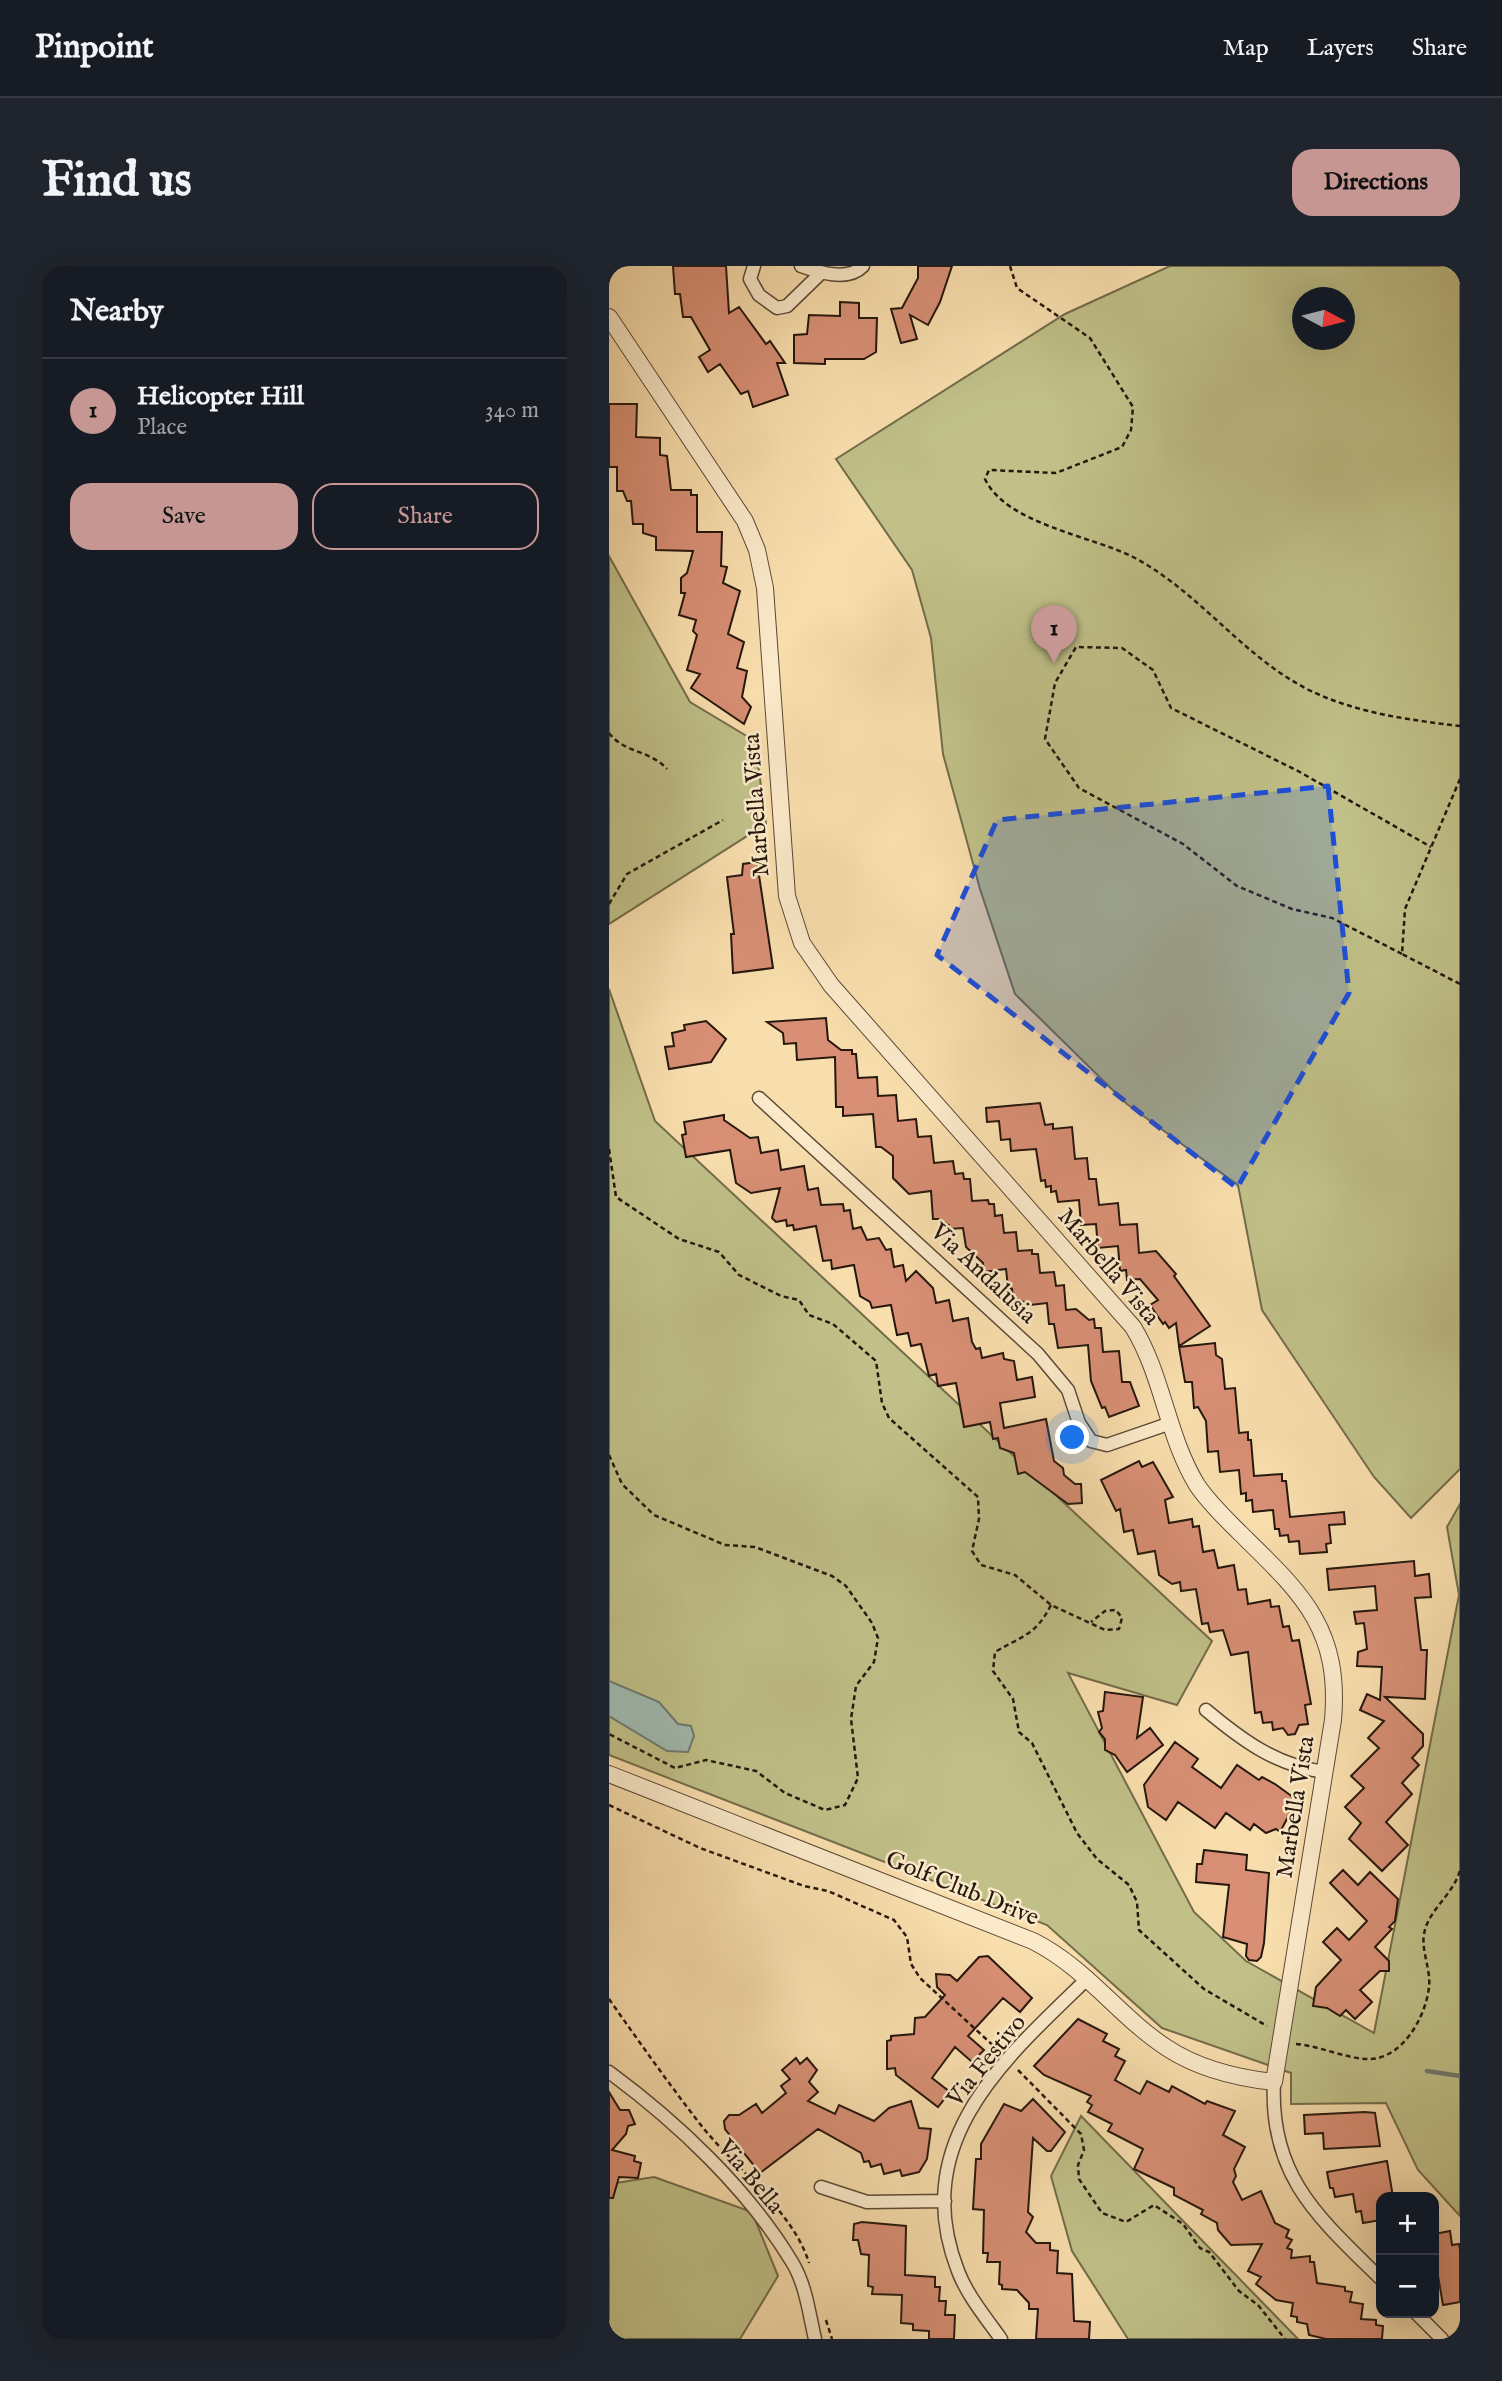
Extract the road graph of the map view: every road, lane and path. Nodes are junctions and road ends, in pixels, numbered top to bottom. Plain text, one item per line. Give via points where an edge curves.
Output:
1 (754, 266) edge
2 (801, 266) edge
3 (863, 266) edge
4 (1010, 266) edge
5 (821, 273) junction
6 (609, 317) edge
7 (1460, 726) edge
8 (609, 733) edge
9 (667, 769) dead end
10 (1460, 779) edge
11 (723, 820) dead end
12 (1431, 847) junction
13 (609, 904) edge
14 (1402, 954) junction
15 (1460, 984) edge
16 (759, 1098) dead end
17 (609, 1149) edge
18 (1171, 1423) junction
19 (609, 1455) edge
20 (1051, 1605) junction
21 (1091, 1622) junction
22 (1206, 1710) dead end
23 (609, 1734) edge
24 (1324, 1772) junction
25 (609, 1774) edge
26 (609, 1805) edge
27 (1460, 1870) edge
28 (1088, 1978) junction
29 (1282, 2035) junction
30 (1009, 2060) junction
31 (609, 2072) edge
32 (1274, 2082) junction
33 (821, 2188) dead end
34 (945, 2201) junction
35 (1376, 2274) edge
36 (1421, 2318) edge
37 (815, 2339) edge
38 (1000, 2339) edge
39 (1285, 2339) edge
40 (1442, 2339) edge

1 - 5 street via 750,279 759,295 777,308 787,306
2 - 5 street
3 - 5 street via 839,275
4 - 7 path via 1017,288 1090,338 1133,407 1131,430 1122,447 1056,473 989,470 985,479 990,490 1021,512 1132,556 1190,594 1254,655 1311,691 1391,718
6 - 18 street, Marbella Vista via 738,509 757,550 765,588 787,896 802,943 831,985 1133,1327 1152,1364
8 - 9 path via 619,745 658,758
10 - 12 path
11 - 13 path via 627,874
12 - 14 path via 1405,909
12 - 14 path via 1298,771 1171,708 1153,670 1122,648 1076,647 1055,683 1045,739 1079,788 1183,844 1237,886 1292,909 1332,918
14 - 15 path
16 - 18 street, Via Andalusia via 1038,1353 1068,1390 1079,1423 1091,1441 1107,1445
17 - 20 path via 616,1197 679,1239 719,1252 739,1275 799,1300 809,1315 833,1324 876,1361 888,1418 978,1497 979,1520 972,1551 981,1565 1015,1574
18 - 24 street, Marbella Vista via 1198,1486 1212,1505 1288,1578 1317,1621 1330,1657 1334,1687
19 - 23 path via 622,1483 654,1515 725,1545 766,1550 832,1576 846,1586 879,1638 874,1662 856,1686 851,1719 858,1778 845,1805 825,1810 785,1793 756,1771 706,1760 675,1768
20 - 21 path
20 - 29 path via 1028,1636 995,1652 993,1671 1013,1699 1019,1732 1033,1743 1077,1833 1097,1859 1129,1885 1137,1902 1139,1930 1203,1989
21 - 21 path via 1105,1630 1119,1629 1122,1618 1116,1610 1105,1611
22 - 24 street via 1259,1751
24 - 29 street, Marbella Vista
25 - 28 street, Golf Club Drive via 1033,1941
26 - 30 path via 700,1848 828,1891 894,1920 907,1937 911,1964 921,1978
27 - 29 path via 1458,1880 1427,1921 1423,1936 1429,1985 1423,2016 1389,2053 1369,2059 1294,2044
28 - 30 street, Via Festivo
28 - 32 street, Golf Club Drive via 1151,2036 1184,2058 1221,2072
29 - 32 street, Marbella Vista
30 - 34 street, Via Festivo via 964,2118 953,2143
30 - 39 path via 1081,2134 1084,2150 1079,2179 1102,2213 1126,2222 1154,2205 1183,2224 1200,2249 1209,2252
31 - 37 street, Via Bella via 724,2172 753,2209 792,2262 809,2306
32 - 35 street, Marbella Vista via 1277,2140 1300,2193
33 - 34 street via 867,2202
34 - 38 street, Via Festivo via 948,2240 959,2274
36 - 40 street

